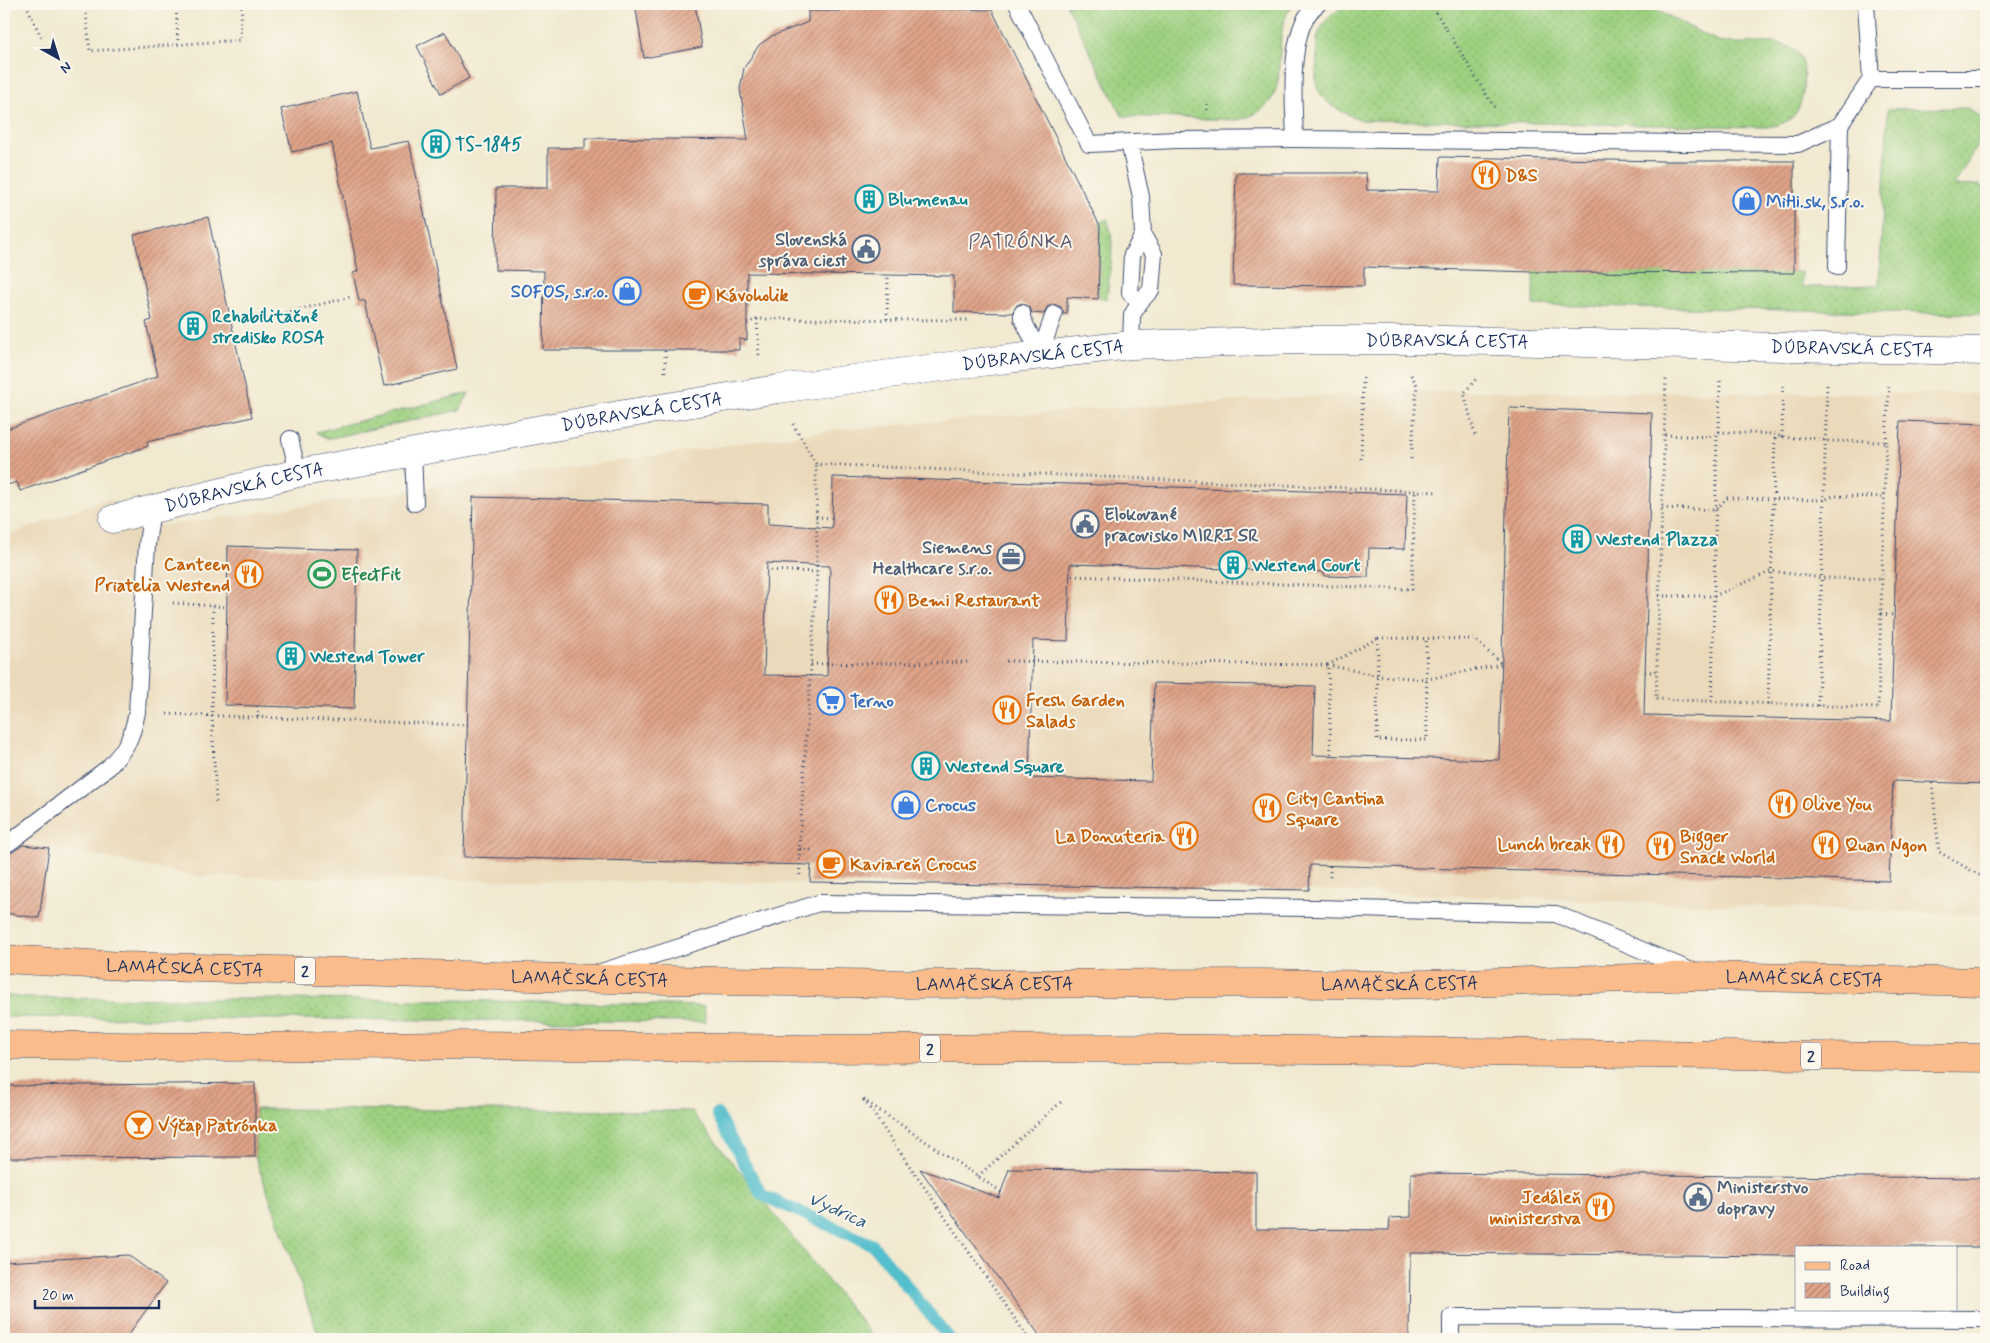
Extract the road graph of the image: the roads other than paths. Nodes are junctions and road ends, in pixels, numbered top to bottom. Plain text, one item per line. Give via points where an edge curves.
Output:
1 (1016, 4) edge
2 (1318, 4) edge
3 (1866, 4) edge
4 (1986, 78) edge
5 (1871, 79) junction
6 (1840, 125) junction
7 (1295, 139) junction
8 (1130, 143) junction
9 (1837, 266) dead end
10 (1022, 313) dead end
11 (1054, 314) dead end
12 (1131, 345) junction
13 (1986, 351) edge
14 (1040, 354) junction
15 (290, 439) dead end
16 (414, 452) junction
17 (298, 472) junction
18 (415, 502) dead end
19 (152, 509) junction
20 (113, 519) dead end
21 (9, 843) dead end
22 (4, 959) edge
23 (1706, 976) junction
24 (583, 978) junction
25 (1986, 982) edge
26 (4, 1045) edge
27 (1986, 1058) edge
28 (1986, 1319) edge
29 (1451, 1339) edge

1 - 8 lane via 1089,144
2 - 7 lane via 1300,29 1295,55
3 - 5 lane
4 - 5 lane
5 - 6 lane
6 - 7 lane via 1798,144
6 - 9 lane
7 - 8 lane
8 - 12 lane via 1141,197 1143,235 1132,255 1130,292 1140,302 1132,316
10 - 14 lane
11 - 14 lane
12 - 13 street, DÚBRAVSKÁ CESTA via 1443,340
12 - 14 street, DÚBRAVSKÁ CESTA
14 - 16 street, DÚBRAVSKÁ CESTA via 778,389
15 - 17 lane
16 - 17 street, DÚBRAVSKÁ CESTA
16 - 18 lane
17 - 19 street, DÚBRAVSKÁ CESTA
19 - 20 street, DÚBRAVSKÁ CESTA
19 - 21 lane via 133,733 109,767
22 - 24 main road, LAMAČSKÁ CESTA / 2 via 123,966
23 - 24 main road, LAMAČSKÁ CESTA / 2 via 1387,985 1257,982 900,984
23 - 24 lane via 1556,914 819,903
23 - 25 main road, LAMAČSKÁ CESTA / 2
26 - 27 main road, 2 via 1131,1048
28 - 29 lane via 1451,1317

